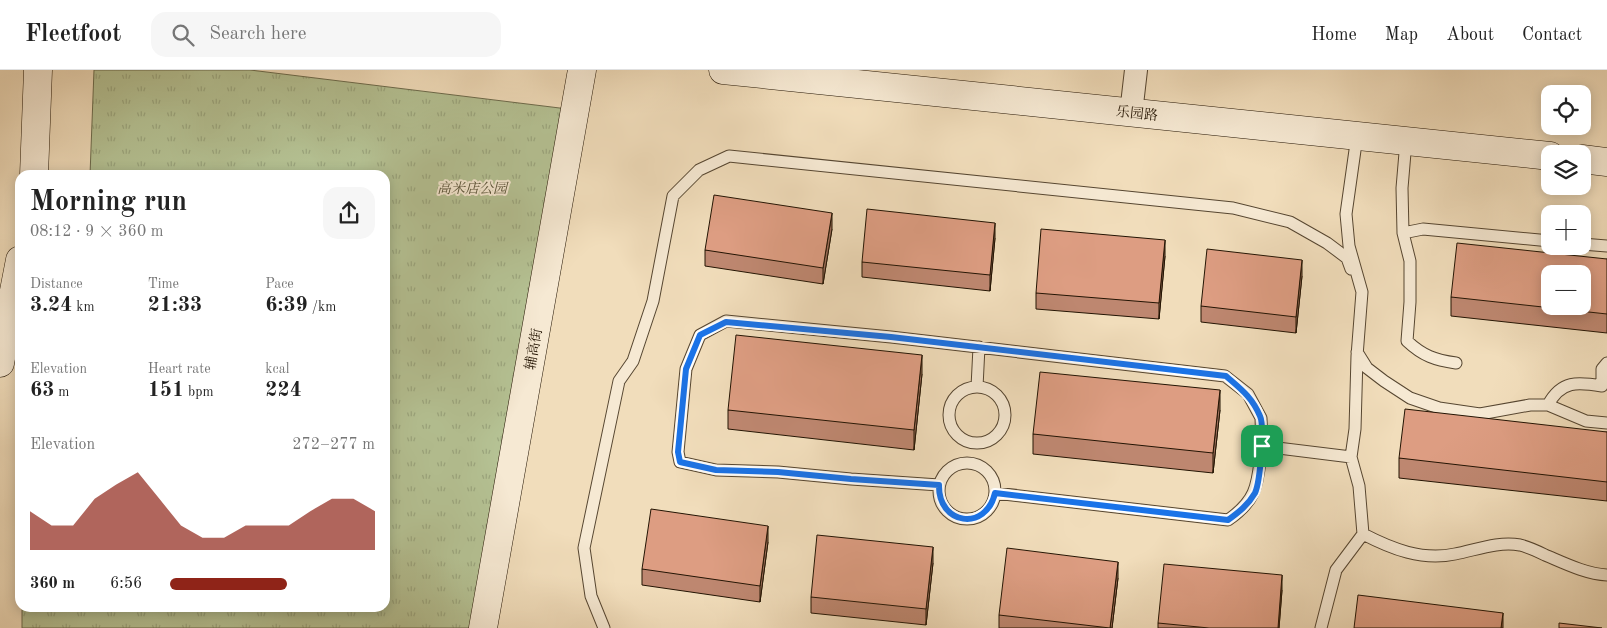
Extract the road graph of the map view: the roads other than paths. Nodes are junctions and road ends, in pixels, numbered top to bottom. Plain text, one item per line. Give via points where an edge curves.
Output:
1 (38, 70) edge
2 (582, 70) edge
3 (723, 70) edge
4 (1136, 70) edge
5 (1131, 112) junction
6 (1358, 136) junction
7 (1406, 141) junction
8 (1541, 155) edge
9 (1591, 160) edge
10 (1607, 162) edge
11 (34, 170) edge
12 (1402, 234) junction
13 (1541, 240) edge
14 (1591, 245) edge
15 (1607, 246) edge
16 (15, 286) edge
17 (1362, 292) junction
18 (979, 347) junction
19 (1357, 352) junction
20 (1456, 363) dead end
21 (1607, 363) edge
22 (0, 364) edge
23 (1604, 386) edge
24 (977, 387) junction
25 (1548, 405) junction
26 (1607, 423) edge
27 (974, 443) junction
28 (1262, 446) junction
29 (1351, 457) junction
30 (972, 464) junction
31 (939, 485) junction
32 (995, 493) junction
33 (1363, 534) junction
34 (1607, 575) edge
35 (483, 628) edge
36 (604, 628) edge
37 (1321, 628) edge

1 - 11 street
2 - 35 street, 辅高街
3 - 5 street, 乐园路
4 - 5 street
5 - 6 street, 乐园路
6 - 7 street, 乐园路
6 - 17 lane via 1346,214 1349,246
7 - 8 street, 乐园路
7 - 12 lane
9 - 10 street
12 - 13 lane via 1424,229
12 - 20 lane via 1410,261 1407,341 1419,352 1440,361
14 - 15 lane
16 - 22 street
17 - 19 lane
17 - 36 lane via 1347,258 1327,243 1290,222 1232,208 729,156 699,170 673,196 653,301 634,361 619,380 584,548 591,596
18 - 24 lane
18 - 28 lane via 1226,376 1248,394 1261,418
18 - 31 lane via 726,322 700,335 686,369 678,452 680,462 716,470
19 - 25 lane via 1367,368 1384,381 1410,398 1439,408 1480,414
19 - 29 lane
21 - 23 lane via 1602,369
23 - 25 lane via 1574,383 1554,394
24 - 27 lane via 959,393 949,409 952,428 965,440
24 - 27 lane via 986,388 1001,400 1005,417 999,433 992,439
25 - 26 lane via 1586,421
27 - 30 lane
28 - 29 lane
28 - 32 lane via 1256,491 1242,511 1228,520
29 - 33 lane via 1359,486
30 - 31 lane via 949,469
30 - 32 lane via 990,475
31 - 32 lane via 942,504 948,512 964,519 982,515 989,509
33 - 34 lane via 1388,547 1430,556 1497,544 1520,545 1568,565
33 - 37 lane via 1336,570

